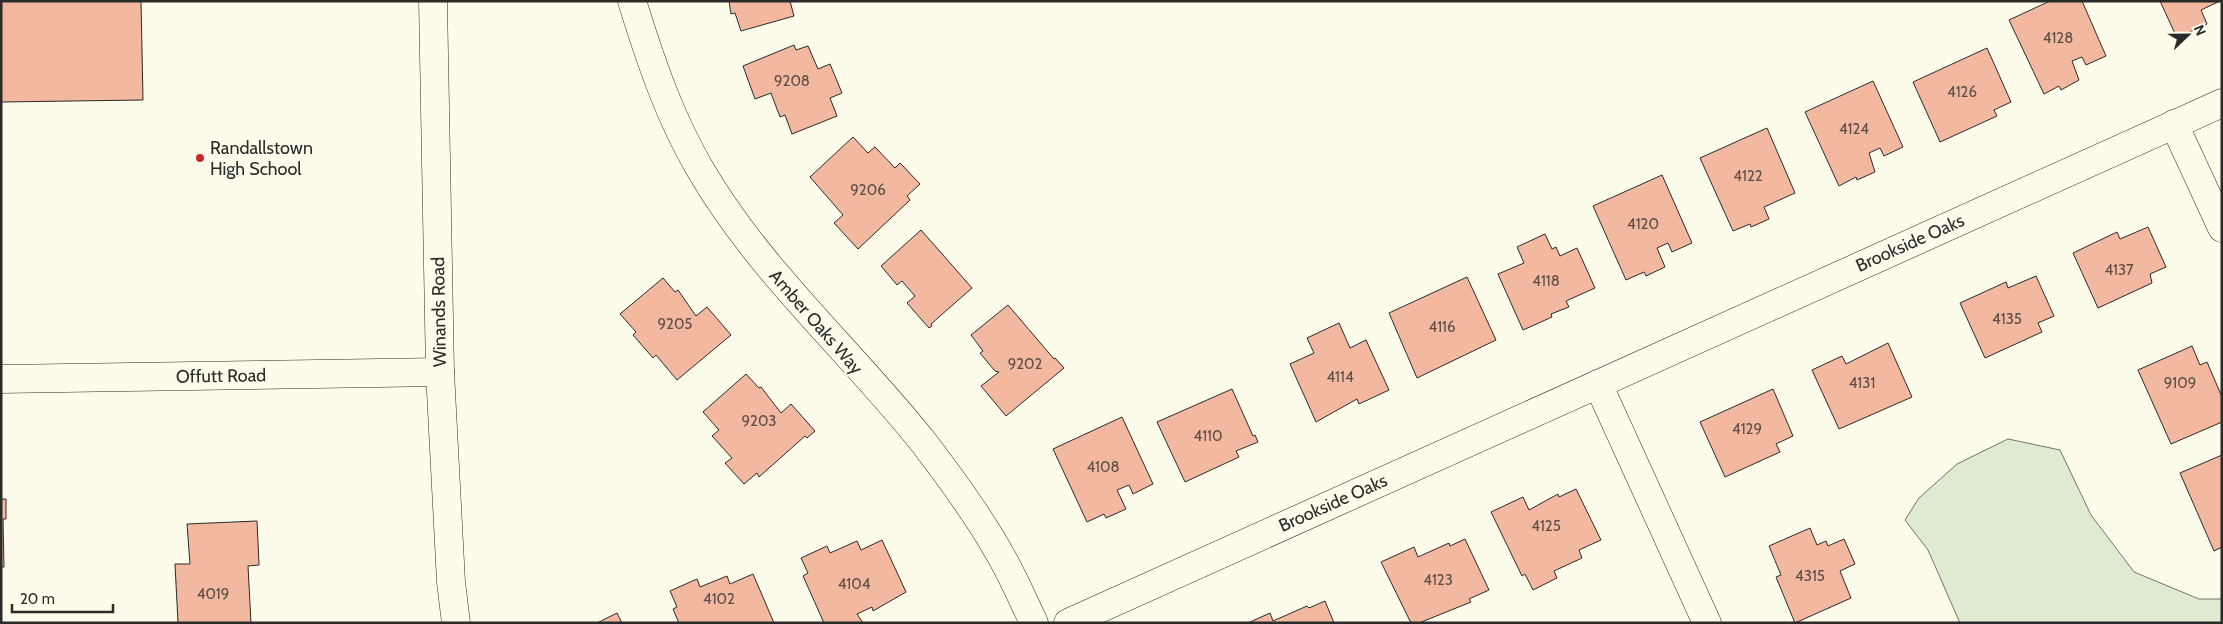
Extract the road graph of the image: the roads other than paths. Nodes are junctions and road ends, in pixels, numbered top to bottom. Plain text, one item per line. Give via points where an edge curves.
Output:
1 (434, 1) edge
2 (632, 1) edge
3 (2222, 103) edge
4 (2174, 124) junction
5 (2222, 228) edge
6 (440, 372) junction
7 (1, 379) edge
8 (1598, 384) junction
9 (456, 623) edge
10 (1034, 623) edge
11 (1068, 623) edge
12 (1707, 623) edge

1 - 6 street, Winands Road
2 - 10 street, Amber Oaks Way via 651,62 674,119 714,191 772,273 923,442 967,500 998,549
3 - 4 street, Brookside Oaks
4 - 5 street
4 - 8 street, Brookside Oaks
6 - 7 street, Offutt Road
6 - 9 street, Winands Road
8 - 11 street, Brookside Oaks
8 - 12 street

